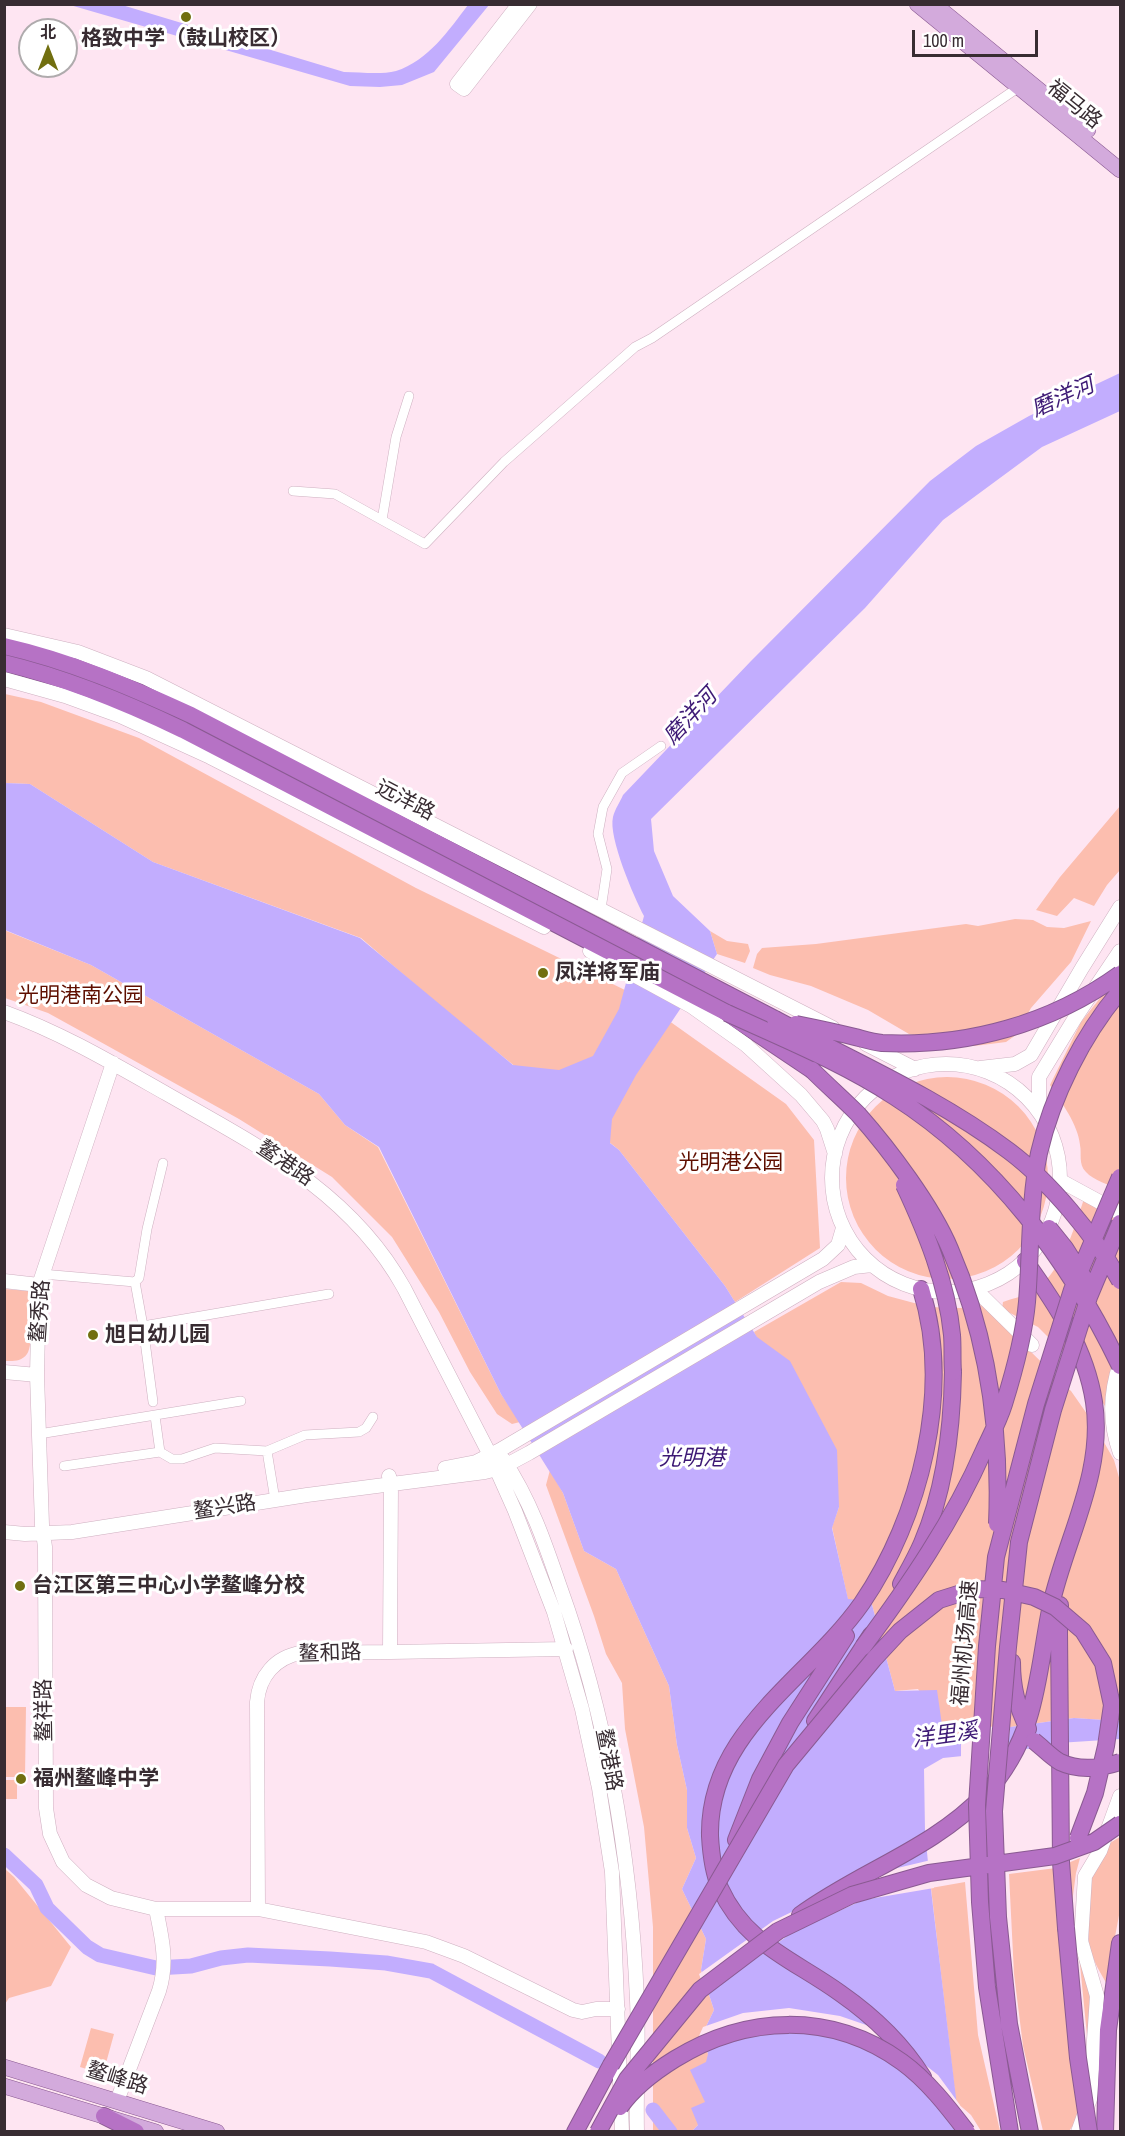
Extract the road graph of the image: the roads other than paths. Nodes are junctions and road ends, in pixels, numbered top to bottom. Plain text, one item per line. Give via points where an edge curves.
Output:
1 (519, 4) edge
2 (530, 4) edge
3 (917, 4) edge
4 (934, 4) edge
5 (1019, 87) junction
6 (1120, 157) edge
7 (1120, 170) edge
8 (410, 396) dead end
9 (293, 491) dead end
10 (382, 520) junction
11 (4, 635) edge
12 (4, 646) edge
13 (4, 663) edge
14 (4, 679) edge
15 (661, 746) dead end
16 (1120, 907) edge
17 (601, 909) junction
18 (1120, 951) edge
19 (1120, 974) edge
20 (1120, 991) edge
21 (4, 1012) edge
22 (728, 1013) junction
23 (775, 1019) junction
24 (113, 1063) junction
25 (915, 1069) junction
26 (977, 1069) junction
27 (898, 1084) junction
28 (1039, 1112) junction
29 (886, 1150) junction
30 (835, 1154) junction
31 (163, 1163) dead end
32 (1120, 1177) edge
33 (1061, 1181) junction
34 (1120, 1214) edge
35 (1120, 1223) edge
36 (843, 1228) junction
37 (1026, 1261) junction
38 (872, 1265) junction
39 (41, 1279) junction
40 (4, 1281) edge
41 (1120, 1281) edge
42 (135, 1282) junction
43 (921, 1289) junction
44 (975, 1289) junction
45 (329, 1294) dead end
46 (143, 1326) junction
47 (1120, 1341) edge
48 (1032, 1345) dead end
49 (1120, 1364) edge
50 (4, 1372) edge
51 (37, 1375) junction
52 (241, 1401) dead end
53 (153, 1402) dead end
54 (155, 1416) junction
55 (373, 1417) dead end
56 (39, 1434) junction
57 (267, 1451) junction
58 (160, 1452) junction
59 (494, 1453) junction
60 (1120, 1453) edge
61 (64, 1466) dead end
62 (502, 1467) junction
63 (445, 1472) junction
64 (390, 1480) junction
65 (274, 1496) junction
66 (4, 1525) edge
67 (42, 1529) junction
68 (4, 1532) edge
69 (1068, 1546) junction
70 (996, 1557) junction
71 (881, 1573) junction
72 (1011, 1617) junction
73 (863, 1647) junction
74 (566, 1649) junction
75 (390, 1652) junction
76 (1120, 1762) edge
77 (786, 1765) junction
78 (1120, 1796) edge
79 (1120, 1824) edge
80 (726, 1866) junction
81 (156, 1909) junction
82 (258, 1909) junction
83 (1066, 1928) junction
84 (778, 1931) junction
85 (1120, 1943) edge
86 (618, 2009) junction
87 (616, 2059) junction
88 (4, 2067) edge
89 (4, 2086) edge
90 (931, 2089) junction
91 (117, 2101) junction
92 (104, 2116) junction
93 (121, 2132) edge
94 (136, 2132) edge
95 (156, 2132) edge
96 (217, 2132) edge
97 (575, 2132) edge
98 (600, 2132) edge
99 (622, 2132) edge
100 (637, 2132) edge
101 (967, 2132) edge
102 (1010, 2132) edge
103 (1030, 2132) edge
104 (1078, 2132) edge
105 (1089, 2132) edge
106 (1105, 2132) edge

1 - 2 main road via 460,86
3 - 5 main road, 福马路
4 - 6 main road, 福马路
5 - 7 main road, 福马路
5 - 10 street via 635,347 504,462 425,544
8 - 10 street via 396,437
9 - 10 street via 335,494
11 - 17 main road via 78,652 146,678
12 - 23 highway, 远洋路 via 73,665 191,716
13 - 22 highway, 远洋路 via 69,681 183,730
14 - 30 main road via 120,716 219,761 579,944 691,1006 746,1045 801,1095 823,1121
15 - 17 street via 622,773 603,807 598,834 607,868
16 - 26 main road via 1031,1055 1015,1064
17 - 25 main road
18 - 28 main road via 1039,1077
19 - 23 highway, bridge via 1054,1013 995,1034 938,1042 880,1043
20 - 73 highway, bridge via 1092,1028 1047,1124 1033,1194 1027,1305 1004,1406 936,1543
21 - 24 main road, 鳌港路 via 65,1037
22 - 29 highway, bridge via 812,1071 858,1114
22 - 49 highway, bridge via 895,1097 980,1164 1053,1251 1099,1322
23 - 27 highway, bridge
24 - 39 main road, 鳌秀路
24 - 59 main road, 鳌港路 via 277,1157 343,1209 399,1278 471,1417
25 - 26 main road via 956,1065
25 - 30 main road via 887,1081 863,1101 845,1126
26 - 28 main road via 1001,1078
27 - 41 highway, bridge via 956,1115 1010,1151 1076,1219
27 - 47 highway, bridge via 952,1125 1008,1178 1065,1248
28 - 33 main road via 1054,1141
29 - 70 highway, bridge via 921,1197 950,1248 978,1327 994,1402 999,1482
29 - 73 highway, bridge via 924,1232 943,1291 951,1334 952,1404 944,1468 922,1543
30 - 36 main road via 833,1192
31 - 42 street
32 - 70 highway, 福州机场高速, bridge via 1072,1290 1036,1404
33 - 34 main road
33 - 37 main road via 1051,1224
35 - 72 highway, 福州机场高速, bridge via 1089,1297 1053,1410 1019,1542
36 - 38 main road
36 - 59 main road via 837,1245 823,1259
37 - 44 main road via 1002,1278
37 - 69 highway via 1071,1333 1086,1368 1094,1403 1096,1445 1089,1482
38 - 43 main road via 895,1280
38 - 62 main road via 854,1267 819,1282
39 - 40 main road
39 - 42 street
39 - 51 main road, 鳌秀路
42 - 46 street
43 - 44 main road
43 - 71 highway via 932,1353 932,1389 923,1460 913,1500
44 - 48 main road
45 - 46 street
46 - 53 street
49 - 60 main road via 1111,1403
50 - 51 main road
51 - 56 main road, 鳌秀路
52 - 54 street
54 - 56 street
54 - 58 street
55 - 57 street via 359,1432 305,1435
56 - 67 main road, 鳌秀路
57 - 58 street via 215,1448 182,1459 172,1459
57 - 65 street
58 - 61 street
59 - 62 main road, 鳌港路
59 - 63 main road
62 - 63 main road
62 - 74 main road, 鳌港路
62 - 100 main road, 鳌港路, bridge via 530,1504 579,1642 604,1738 622,1830 631,1910 637,2002
63 - 64 main road, 鳌兴路
64 - 65 main road, 鳌兴路
64 - 75 main road, 鳌和路
65 - 67 main road, 鳌兴路 via 72,1532
66 - 67 main road, 鳌兴路
67 - 68 main road, 鳌兴路
67 - 81 main road, 鳌祥路 via 46,1808 50,1834 63,1862 86,1885 111,1898
69 - 83 highway via 1059,1631 1061,1862
69 - 84 highway, bridge via 1028,1721 1011,1760 987,1793 923,1844 824,1897
70 - 102 highway, 福州机场高速, bridge via 977,1805 987,1987
71 - 80 highway, bridge via 760,1779
71 - 90 highway, bridge via 835,1638 776,1696 729,1756 716,1789 710,1821 711,1855 720,1886 736,1915 758,1939 879,2023 911,2057
72 - 76 highway, bridge via 1012,1678 1018,1708 1034,1741 1060,1762 1084,1768
72 - 103 highway, 福州机场高速, bridge via 994,1810 995,1846 1009,2024
73 - 77 highway, bridge
74 - 75 main road
74 - 86 main road, 鳌港路 via 590,1742 607,1832
75 - 82 main road, 鳌和路 via 292,1654 278,1662 262,1681 257,1702
77 - 80 highway, bridge
77 - 83 highway, bridge via 874,1659 900,1631 939,1600 974,1589 1003,1590 1055,1607 1083,1631 1103,1664 1112,1705 1095,1793 1069,1875
78 - 104 main road via 1100,1851 1085,1876 1081,1941 1097,1996 1090,2099
79 - 84 highway, bridge via 1094,1842 1055,1856 929,1873 852,1895
80 - 87 highway, bridge
81 - 82 main road, 鳌祥路
81 - 91 main road via 164,1974
82 - 86 main road, 鳌祥路 via 439,1946 573,2010
83 - 105 highway, bridge
84 - 98 highway, bridge via 700,1990 627,2079
85 - 106 highway via 1108,2030
86 - 87 main road, 鳌港路
87 - 97 highway
87 - 99 main road, 鳌港路, bridge via 622,2094
88 - 91 main road, 鳌峰路
89 - 92 main road, 鳌峰路
90 - 98 highway, bridge via 902,2062 866,2042 802,2024 765,2025 728,2033 692,2048 657,2070 627,2097
90 - 101 highway, bridge
91 - 96 main road, 鳌峰路
92 - 93 main road
92 - 94 highway
92 - 95 main road, 鳌峰路

